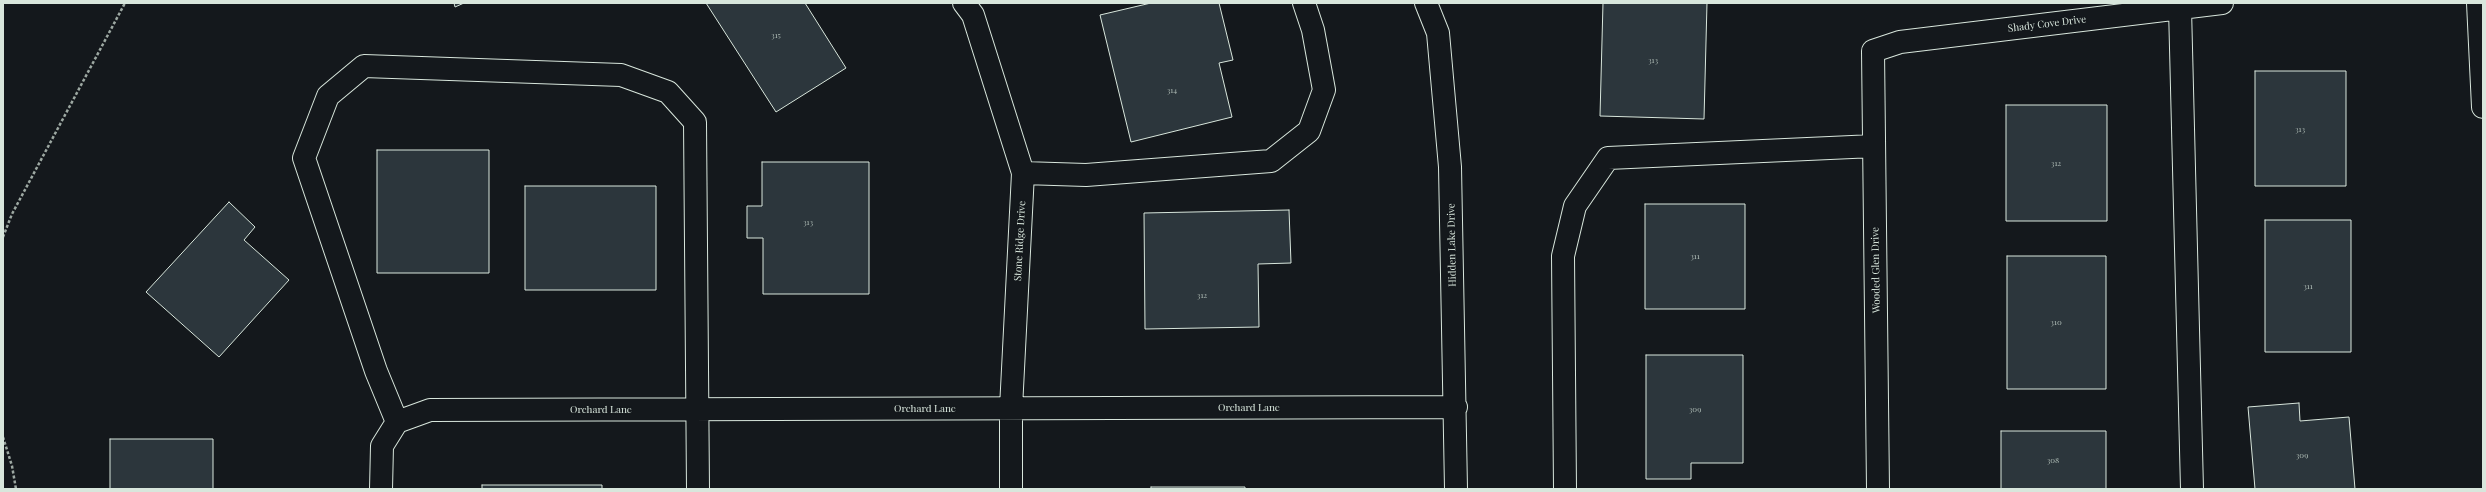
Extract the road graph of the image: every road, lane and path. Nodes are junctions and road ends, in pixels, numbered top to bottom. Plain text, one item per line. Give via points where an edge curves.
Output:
1 (125, 3) edge
2 (964, 3) edge
3 (1304, 3) edge
4 (1426, 3) edge
5 (2222, 3) edge
6 (2478, 3) edge
7 (2180, 8) junction
8 (1873, 51) joint
9 (2483, 107) edge
10 (1874, 146) junction
11 (1023, 173) junction
12 (3, 237) edge
13 (1456, 407) junction
14 (1011, 408) junction
15 (698, 410) junction
16 (397, 422) junction
17 (3, 437) edge
18 (16, 489) edge
19 (381, 489) edge
20 (698, 489) edge
21 (1011, 489) edge
22 (1456, 489) edge
23 (1565, 489) edge
24 (1878, 489) edge
25 (2192, 489) edge

1 - 12 path via 12,214
2 - 11 street, Stone Ridge Drive via 972,15
3 - 11 street via 1313,30 1324,90 1309,131 1270,161 1086,175
4 - 13 street, Hidden Lake Drive via 1438,33 1450,167
5 - 7 street, Shady Cove Drive
6 - 9 street
7 - 8 street, Shady Cove Drive via 1900,42
7 - 25 street
8 - 10 street, Wooded Glen Drive
10 - 23 street via 1608,158 1575,206 1563,256
10 - 24 street, Wooded Glen Drive
11 - 14 street, Stone Ridge Drive
13 - 14 street, Orchard Lane
13 - 22 street, Hidden Lake Drive
14 - 15 street, Orchard Lane
14 - 21 street, Stone Ridge Drive
15 - 16 street, Orchard Lane via 430,410
15 - 16 street via 695,122 668,92 620,74 364,66 328,96 304,158 376,372
15 - 20 street
16 - 19 street via 382,446
17 - 18 path

